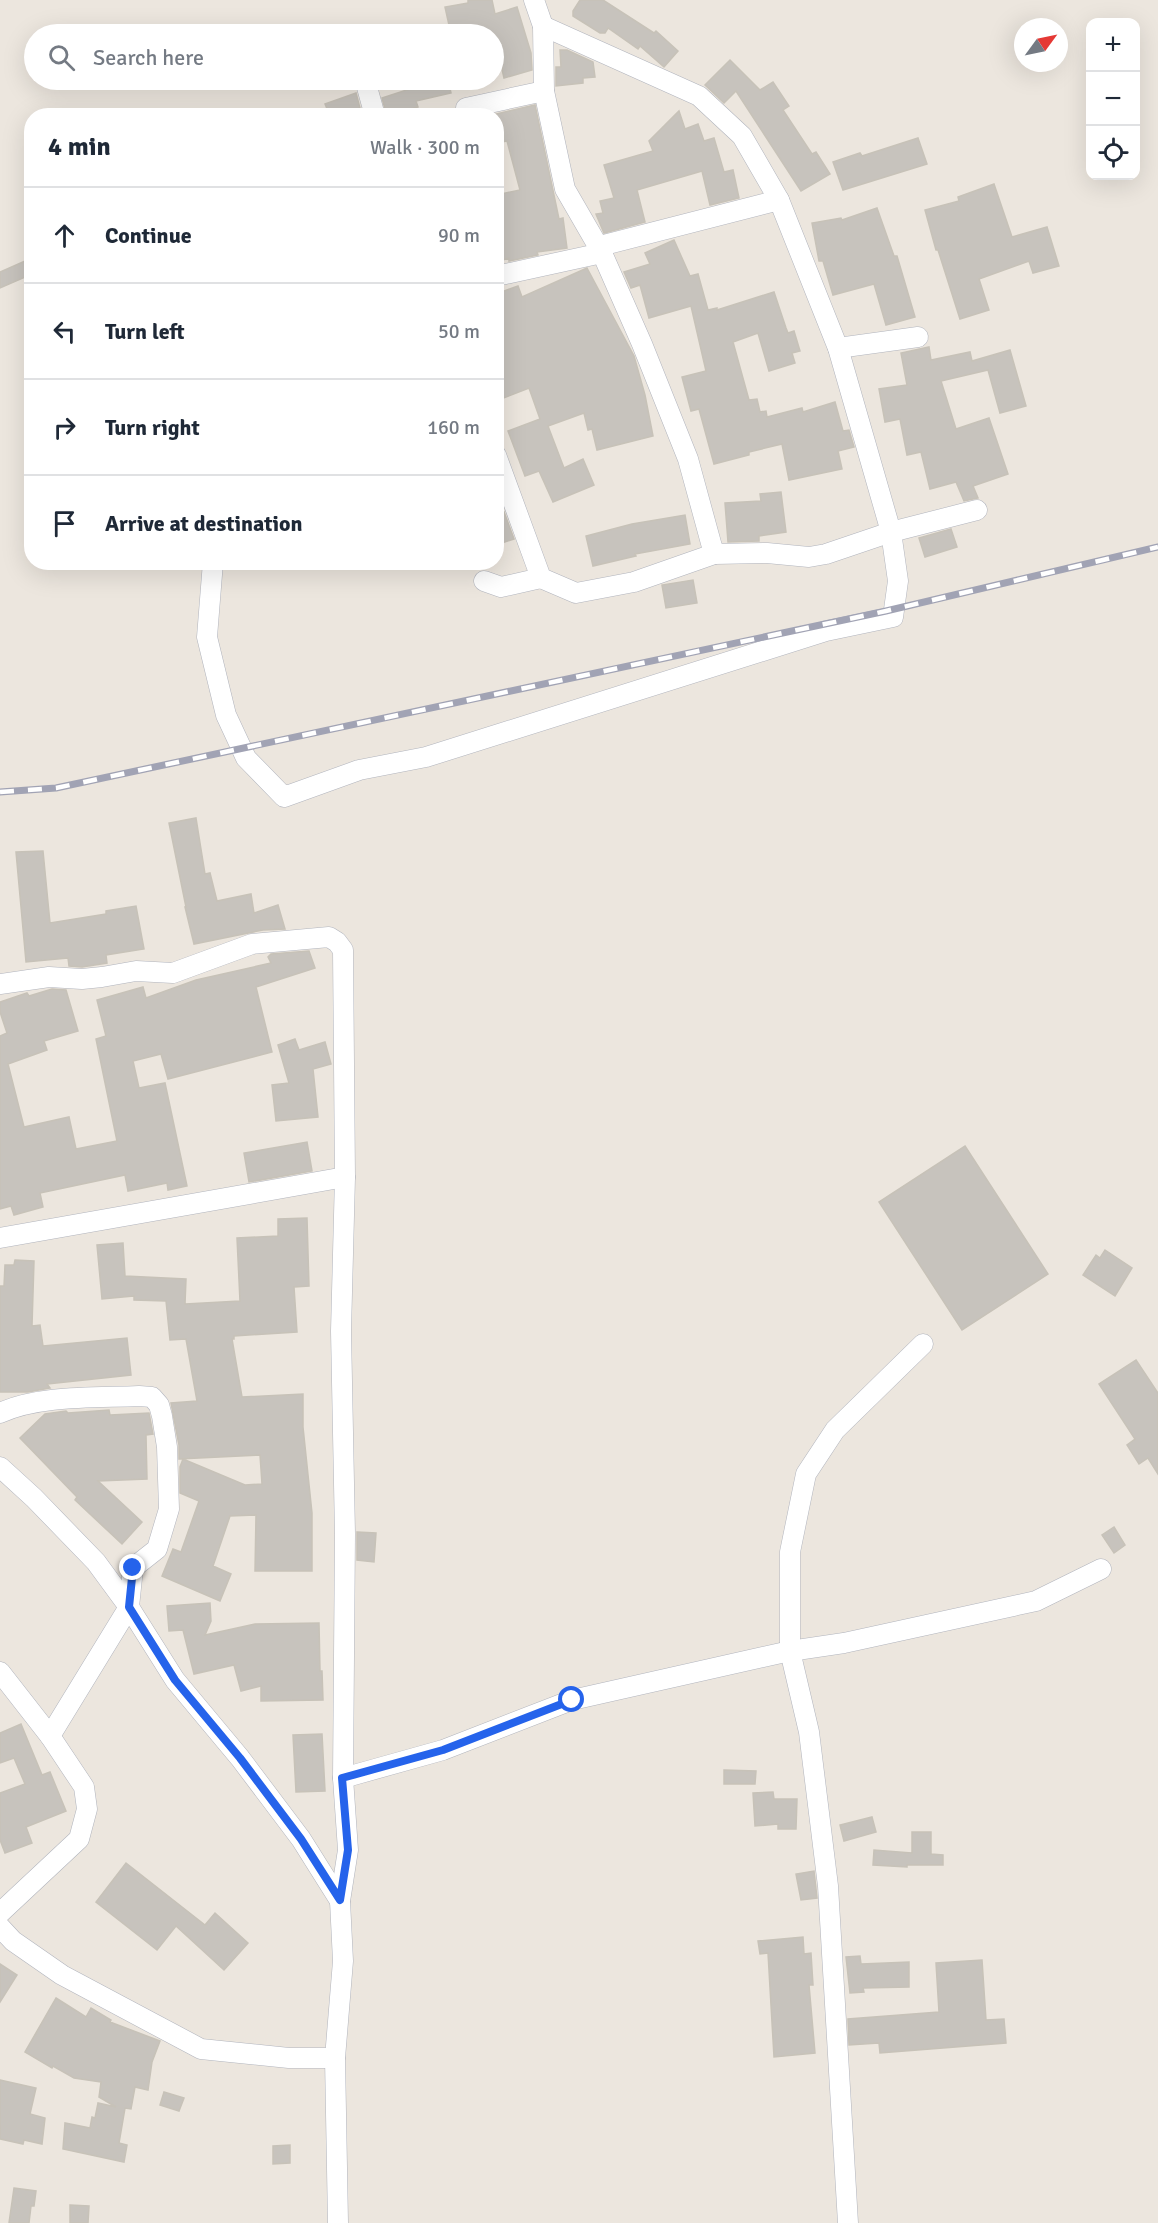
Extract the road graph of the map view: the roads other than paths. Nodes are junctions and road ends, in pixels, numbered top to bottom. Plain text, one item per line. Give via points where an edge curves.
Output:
1 (534, 0) edge
2 (543, 26) junction
3 (368, 90) edge
4 (544, 91) junction
5 (373, 108) edge
6 (466, 108) dead end
7 (779, 200) junction
8 (601, 250) junction
9 (504, 274) edge
10 (918, 337) dead end
11 (838, 348) junction
12 (504, 476) edge
13 (977, 510) dead end
14 (891, 532) junction
15 (714, 554) junction
16 (212, 570) edge
17 (542, 578) junction
18 (484, 581) dead end
19 (0, 984) edge
20 (345, 1177) junction
21 (0, 1239) edge
22 (923, 1344) dead end
23 (0, 1413) edge
24 (0, 1467) edge
25 (1101, 1569) dead end
26 (129, 1607) junction
27 (790, 1651) junction
28 (0, 1672) edge
29 (50, 1736) junction
30 (342, 1778) junction
31 (340, 1900) junction
32 (0, 1913) edge
33 (0, 1927) edge
34 (334, 2058) junction
35 (338, 2223) edge
36 (848, 2223) edge

1 - 2 street
2 - 4 street
2 - 7 street via 699,96 742,136
3 - 5 street
4 - 6 street
4 - 8 street via 565,189
7 - 8 street
7 - 11 street
8 - 9 street
8 - 15 street via 688,459
10 - 11 street
11 - 14 street
12 - 17 street
13 - 14 street
14 - 15 street via 826,555
14 - 16 street via 898,581 893,617 826,631 426,757 359,770 284,797 246,758 226,715 207,637
15 - 17 street via 634,582 576,593
17 - 18 street via 501,587
19 - 20 street via 136,971 173,973 252,944 329,937 343,950
20 - 21 street
20 - 30 street via 341,1331 345,1534
22 - 27 street via 835,1430 806,1474 790,1552
23 - 26 street via 53,1400 139,1396 152,1397 159,1405 167,1447 169,1509 157,1549 133,1568
24 - 26 street via 96,1562
25 - 27 street via 1036,1601
26 - 29 street
26 - 31 street via 175,1680 301,1839
27 - 30 street via 572,1700 443,1750
27 - 36 street via 809,1732 828,1886
28 - 29 street
29 - 32 street via 84,1787 84,1825 78,1839
30 - 31 street via 348,1850
31 - 34 street via 342,1961
33 - 34 street via 13,1941 62,1975 201,2049 289,2058
34 - 35 street

